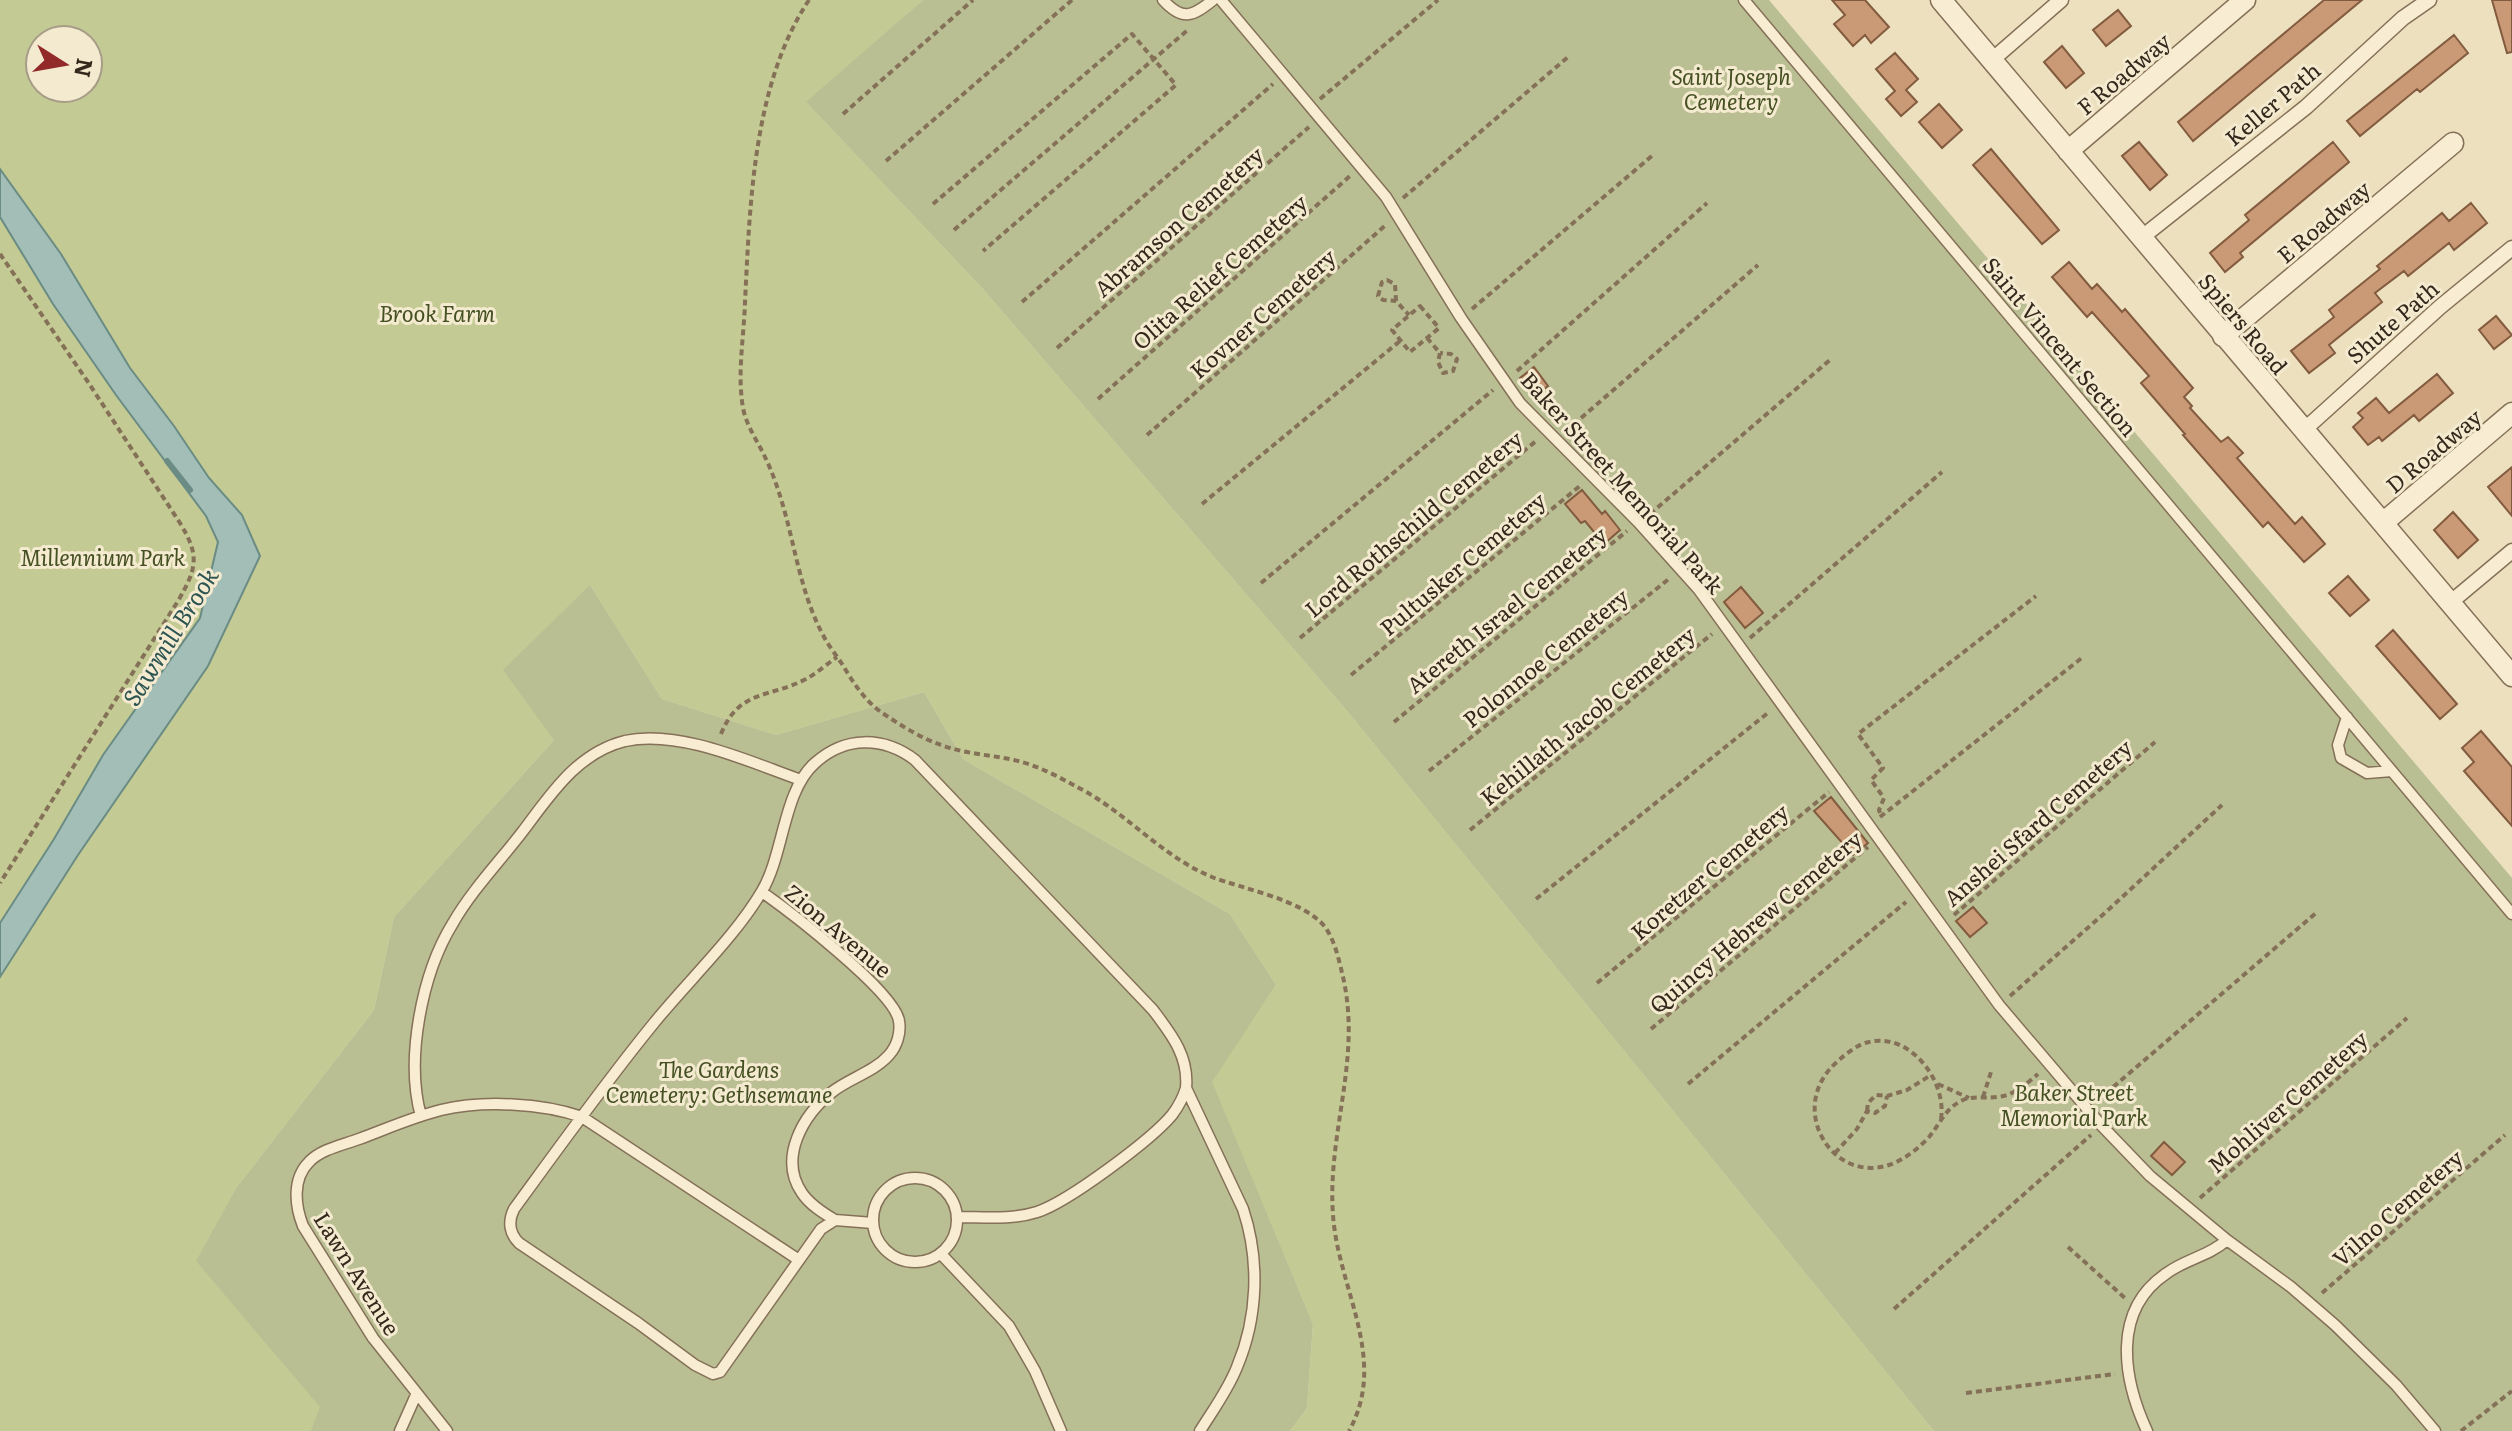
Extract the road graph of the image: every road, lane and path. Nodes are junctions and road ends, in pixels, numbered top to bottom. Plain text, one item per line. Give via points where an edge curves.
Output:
1 (809, 0) edge
2 (973, 0) edge
3 (1072, 0) edge
4 (1163, 0) edge
5 (1213, 0) edge
6 (1221, 0) edge
7 (1438, 0) edge
8 (1744, 0) edge
9 (1941, 0) edge
10 (2061, 0) edge
11 (2245, 0) edge
12 (2429, 0) edge
13 (1200, 10) junction
14 (1568, 57) dead end
15 (1154, 59) junction
16 (1992, 60) junction
17 (1283, 74) junction
18 (1311, 107) junction
19 (843, 114) dead end
20 (1320, 118) junction
21 (2453, 143) dead end
22 (2068, 151) junction
23 (1653, 155) dead end
24 (886, 161) dead end
25 (1361, 167) junction
26 (1707, 203) dead end
27 (933, 204) dead end
28 (1396, 211) junction
29 (954, 230) dead end
30 (2141, 238) junction
31 (2512, 248) edge
32 (983, 251) dead end
33 (0, 254) edge
34 (1758, 265) dead end
35 (1396, 301) junction
36 (1022, 302) dead end
37 (1409, 315) junction
38 (1461, 318) junction
39 (2223, 336) junction
40 (1427, 338) junction
41 (1400, 341) junction
42 (1057, 348) dead end
43 (1440, 353) junction
44 (1831, 359) dead end
45 (1504, 382) junction
46 (1098, 399) dead end
47 (2512, 413) edge
48 (2304, 430) junction
49 (1147, 435) dead end
50 (1552, 436) junction
51 (1942, 472) dead end
52 (1592, 475) junction
53 (1202, 504) dead end
54 (1639, 522) junction
55 (2384, 522) junction
56 (2512, 551) edge
57 (1681, 569) junction
58 (1261, 583) dead end
59 (2036, 596) dead end
60 (2451, 602) junction
61 (1723, 625) junction
62 (1300, 638) dead end
63 (1739, 647) junction
64 (837, 657) junction
65 (2083, 657) dead end
66 (1351, 675) dead end
67 (2512, 676) edge
68 (1780, 703) junction
69 (2347, 717) junction
70 (1394, 722) dead end
71 (2155, 742) dead end
72 (714, 751) junction
73 (1429, 771) dead end
74 (2392, 771) junction
75 (801, 780) junction
76 (1840, 783) junction
77 (2222, 805) dead end
78 (1882, 815) junction
79 (1870, 825) junction
80 (1470, 830) dead end
81 (1879, 838) junction
82 (0, 883) edge
83 (762, 892) junction
84 (1917, 892) junction
85 (1536, 899) dead end
86 (2316, 913) dead end
87 (2512, 914) edge
88 (1941, 926) junction
89 (1597, 983) dead end
90 (1999, 1005) junction
91 (2407, 1018) dead end
92 (1651, 1029) dead end
93 (2050, 1065) junction
94 (1992, 1069) dead end
95 (1931, 1075) junction
96 (1936, 1083) junction
97 (1688, 1084) dead end
98 (1186, 1088) junction
99 (1887, 1096) junction
100 (1969, 1098) junction
101 (1983, 1098) junction
102 (2087, 1109) junction
103 (1867, 1111) junction
104 (421, 1116) junction
105 (582, 1117) junction
106 (1941, 1119) junction
107 (2101, 1125) junction
108 (2505, 1135) dead end
109 (1835, 1153) junction
110 (2188, 1208) junction
111 (957, 1217) junction
112 (835, 1220) junction
113 (873, 1223) junction
114 (2227, 1240) junction
115 (2068, 1247) dead end
116 (941, 1254) junction
117 (799, 1260) junction
118 (2310, 1304) junction
119 (2135, 1308) junction
120 (1894, 1309) dead end
121 (2128, 1373) junction
122 (2512, 1391) edge
123 (1966, 1393) dead end
124 (416, 1395) junction
125 (400, 1431) edge
126 (447, 1431) edge
127 (1061, 1431) edge
128 (1200, 1431) edge
129 (1349, 1431) edge
130 (2147, 1431) edge
131 (2435, 1431) edge
132 (2461, 1431) edge

1 - 64 path via 785,40 762,129 751,212 741,382 743,412 780,498 807,598
2 - 19 path
3 - 24 path
4 - 13 lane via 1180,14
5 - 13 lane
6 - 17 lane, Baker Street Memorial Park
7 - 18 path
8 - 69 lane, Saint Vincent Section
9 - 16 street, Spiers Road
10 - 16 street
11 - 22 street, F Roadway
12 - 30 street, Keller Path via 2306,107
13 - 15 path via 1187,31
14 - 28 path, Kovner Cemetery
15 - 27 path via 1132,34
15 - 29 path
15 - 32 path via 1176,85
16 - 22 street, Spiers Road
17 - 18 lane, Baker Street Memorial Park
17 - 36 path
18 - 20 lane, Baker Street Memorial Park
20 - 25 lane, Baker Street Memorial Park
20 - 42 path, Abramson Cemetery
21 - 39 street, E Roadway
22 - 30 street, Spiers Road
23 - 38 path
25 - 28 lane, Baker Street Memorial Park
25 - 46 path, Olita Relief Cemetery
26 - 45 path
28 - 38 lane, Baker Street Memorial Park
28 - 49 path, Kovner Cemetery
30 - 39 street, Spiers Road
31 - 48 street, Shute Path
33 - 82 path via 180,523 195,559 178,601
34 - 50 path, Lord Rothschild Cemetery
35 - 35 path via 1378,296 1382,282 1395,284
35 - 37 path
37 - 40 path via 1420,306 1439,328
37 - 41 path via 1392,330
38 - 45 lane, Baker Street Memorial Park
39 - 48 street, Spiers Road
40 - 41 path via 1410,352
40 - 43 path
41 - 53 path
43 - 43 path via 1443,373 1453,371 1457,359
44 - 54 path, Atereth Israel Cemetery
45 - 50 lane, Baker Street Memorial Park
45 - 58 path
47 - 55 street, D Roadway
48 - 55 street, Spiers Road
50 - 52 lane, Baker Street Memorial Park
50 - 62 path, Lord Rothschild Cemetery
51 - 63 path
52 - 54 lane, Baker Street Memorial Park
52 - 66 path, Pultusker Cemetery
54 - 57 lane, Baker Street Memorial Park
54 - 70 path, Atereth Israel Cemetery
55 - 60 street, Spiers Road
56 - 60 street
57 - 61 lane, Baker Street Memorial Park
57 - 73 path, Polonnoe Cemetery
59 - 78 path via 1858,734 1883,768 1871,780 1884,798
60 - 67 street, Spiers Road
61 - 63 lane, Baker Street Memorial Park
61 - 80 path, Kehillath Jacob Cemetery
63 - 68 lane, Baker Street Memorial Park
64 - 72 path via 805,679 757,695 729,714
64 - 129 path via 859,691 907,728 941,746 1035,766 1109,805 1186,865 1295,907 1323,924 1341,967 1350,1021 1332,1194 1335,1243 1356,1310 1365,1389
65 - 78 path
68 - 76 lane, Baker Street Memorial Park
68 - 85 path
69 - 74 lane, Saint Vincent Section
69 - 74 lane via 2338,745 2341,758 2367,773
71 - 88 path, Anshei Sfard Cemetery
72 - 75 lane
72 - 104 lane via 666,740 632,740 591,756 557,788 454,921 439,952 415,1051
74 - 87 lane, Saint Vincent Section
75 - 83 lane
75 - 98 lane via 819,759 857,743 883,743 915,760 1153,1010 1178,1044
76 - 79 lane, Baker Street Memorial Park
76 - 89 path, Koretzer Cemetery
77 - 90 path
78 - 79 path
79 - 81 lane, Baker Street Memorial Park
81 - 84 lane, Baker Street Memorial Park
81 - 92 path, Quincy Hebrew Cemetery
83 - 105 lane
83 - 112 lane, Zion Avenue via 876,987 899,1017 898,1040 889,1055 826,1097 795,1143 792,1167 801,1192
84 - 88 lane, Baker Street Memorial Park
84 - 97 path
86 - 102 path
88 - 90 lane, Baker Street Memorial Park
90 - 93 lane, Baker Street Memorial Park
91 - 110 path, Mohliver Cemetery
93 - 101 path via 2015,1092
93 - 102 lane, Baker Street Memorial Park
94 - 101 path
95 - 96 path
95 - 99 path
95 - 109 path via 1905,1048 1887,1041 1862,1044 1843,1056 1820,1081 1814,1100 1818,1129
96 - 100 path
96 - 106 path
98 - 111 lane via 1162,1125 1053,1206 1018,1216
98 - 128 lane via 1243,1209 1254,1261 1254,1299 1243,1352
99 - 103 path via 1876,1095
99 - 103 path via 1879,1111
100 - 101 path
100 - 106 path
102 - 107 lane, Baker Street Memorial Park
103 - 109 path
104 - 105 lane, Lawn Avenue via 462,1107 534,1106
104 - 124 lane, Lawn Avenue via 316,1156 304,1169 296,1195 303,1226 326,1266
105 - 117 lane, Lawn Avenue
105 - 117 lane via 514,1209 510,1231 519,1243 695,1365 720,1372
106 - 109 path via 1923,1143 1892,1164 1865,1166
107 - 110 lane, Baker Street Memorial Park
107 - 120 path
108 - 118 path, Vilno Cemetery
110 - 114 lane, Baker Street Memorial Park
111 - 113 lane via 942,1187 916,1177 884,1191
111 - 116 lane via 954,1237
112 - 113 lane
112 - 117 lane via 821,1229
113 - 116 lane via 879,1243 894,1257 921,1262
114 - 118 lane, Baker Street Memorial Park
114 - 119 lane via 2163,1275
115 - 119 path
116 - 127 lane via 1009,1326
118 - 131 lane, Baker Street Memorial Park via 2377,1366
119 - 121 lane via 2127,1339
121 - 123 path
121 - 130 lane
122 - 132 path
124 - 125 lane
124 - 126 lane, Lawn Avenue

